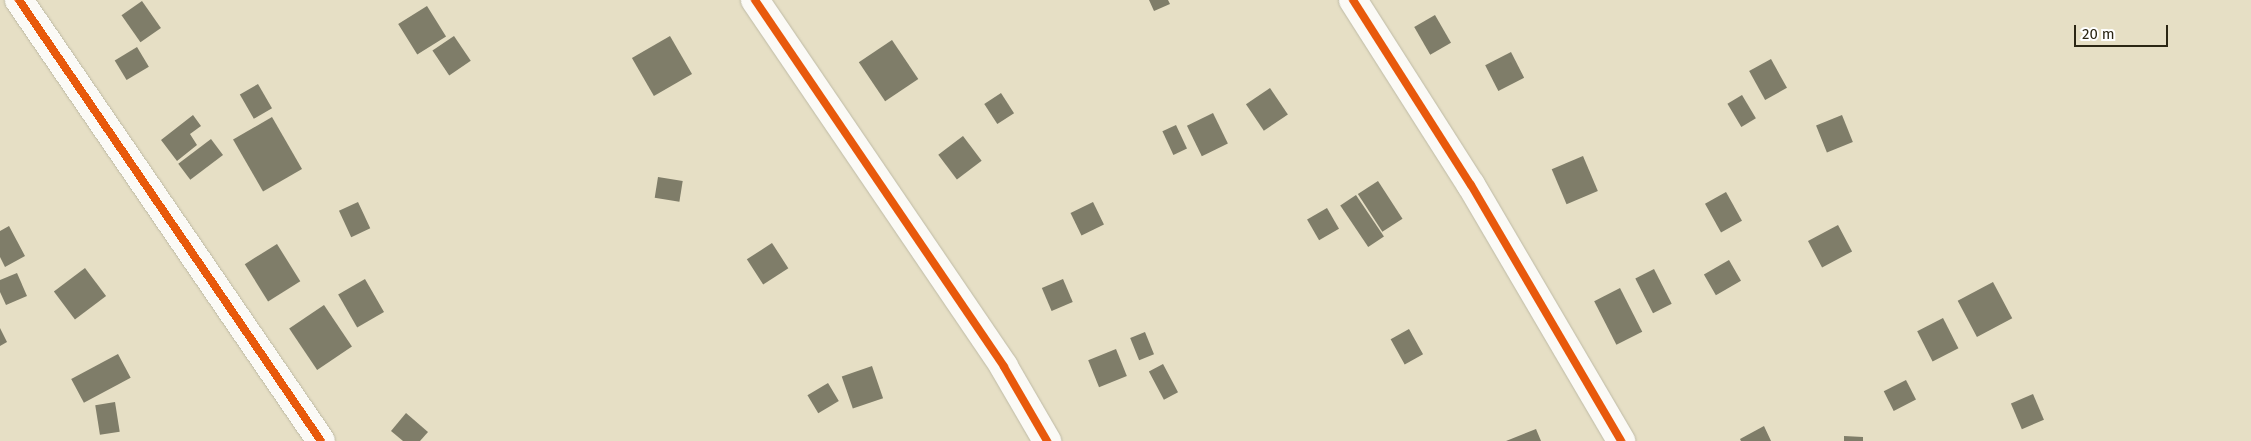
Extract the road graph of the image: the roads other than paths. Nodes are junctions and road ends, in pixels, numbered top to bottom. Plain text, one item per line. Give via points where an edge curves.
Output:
1 (19, 0) edge
2 (755, 0) edge
3 (1354, 0) edge
4 (321, 441) edge
5 (1047, 441) edge
6 (1621, 441) edge

1 - 4 street
2 - 5 street via 1004,367
3 - 6 street via 1471,185

